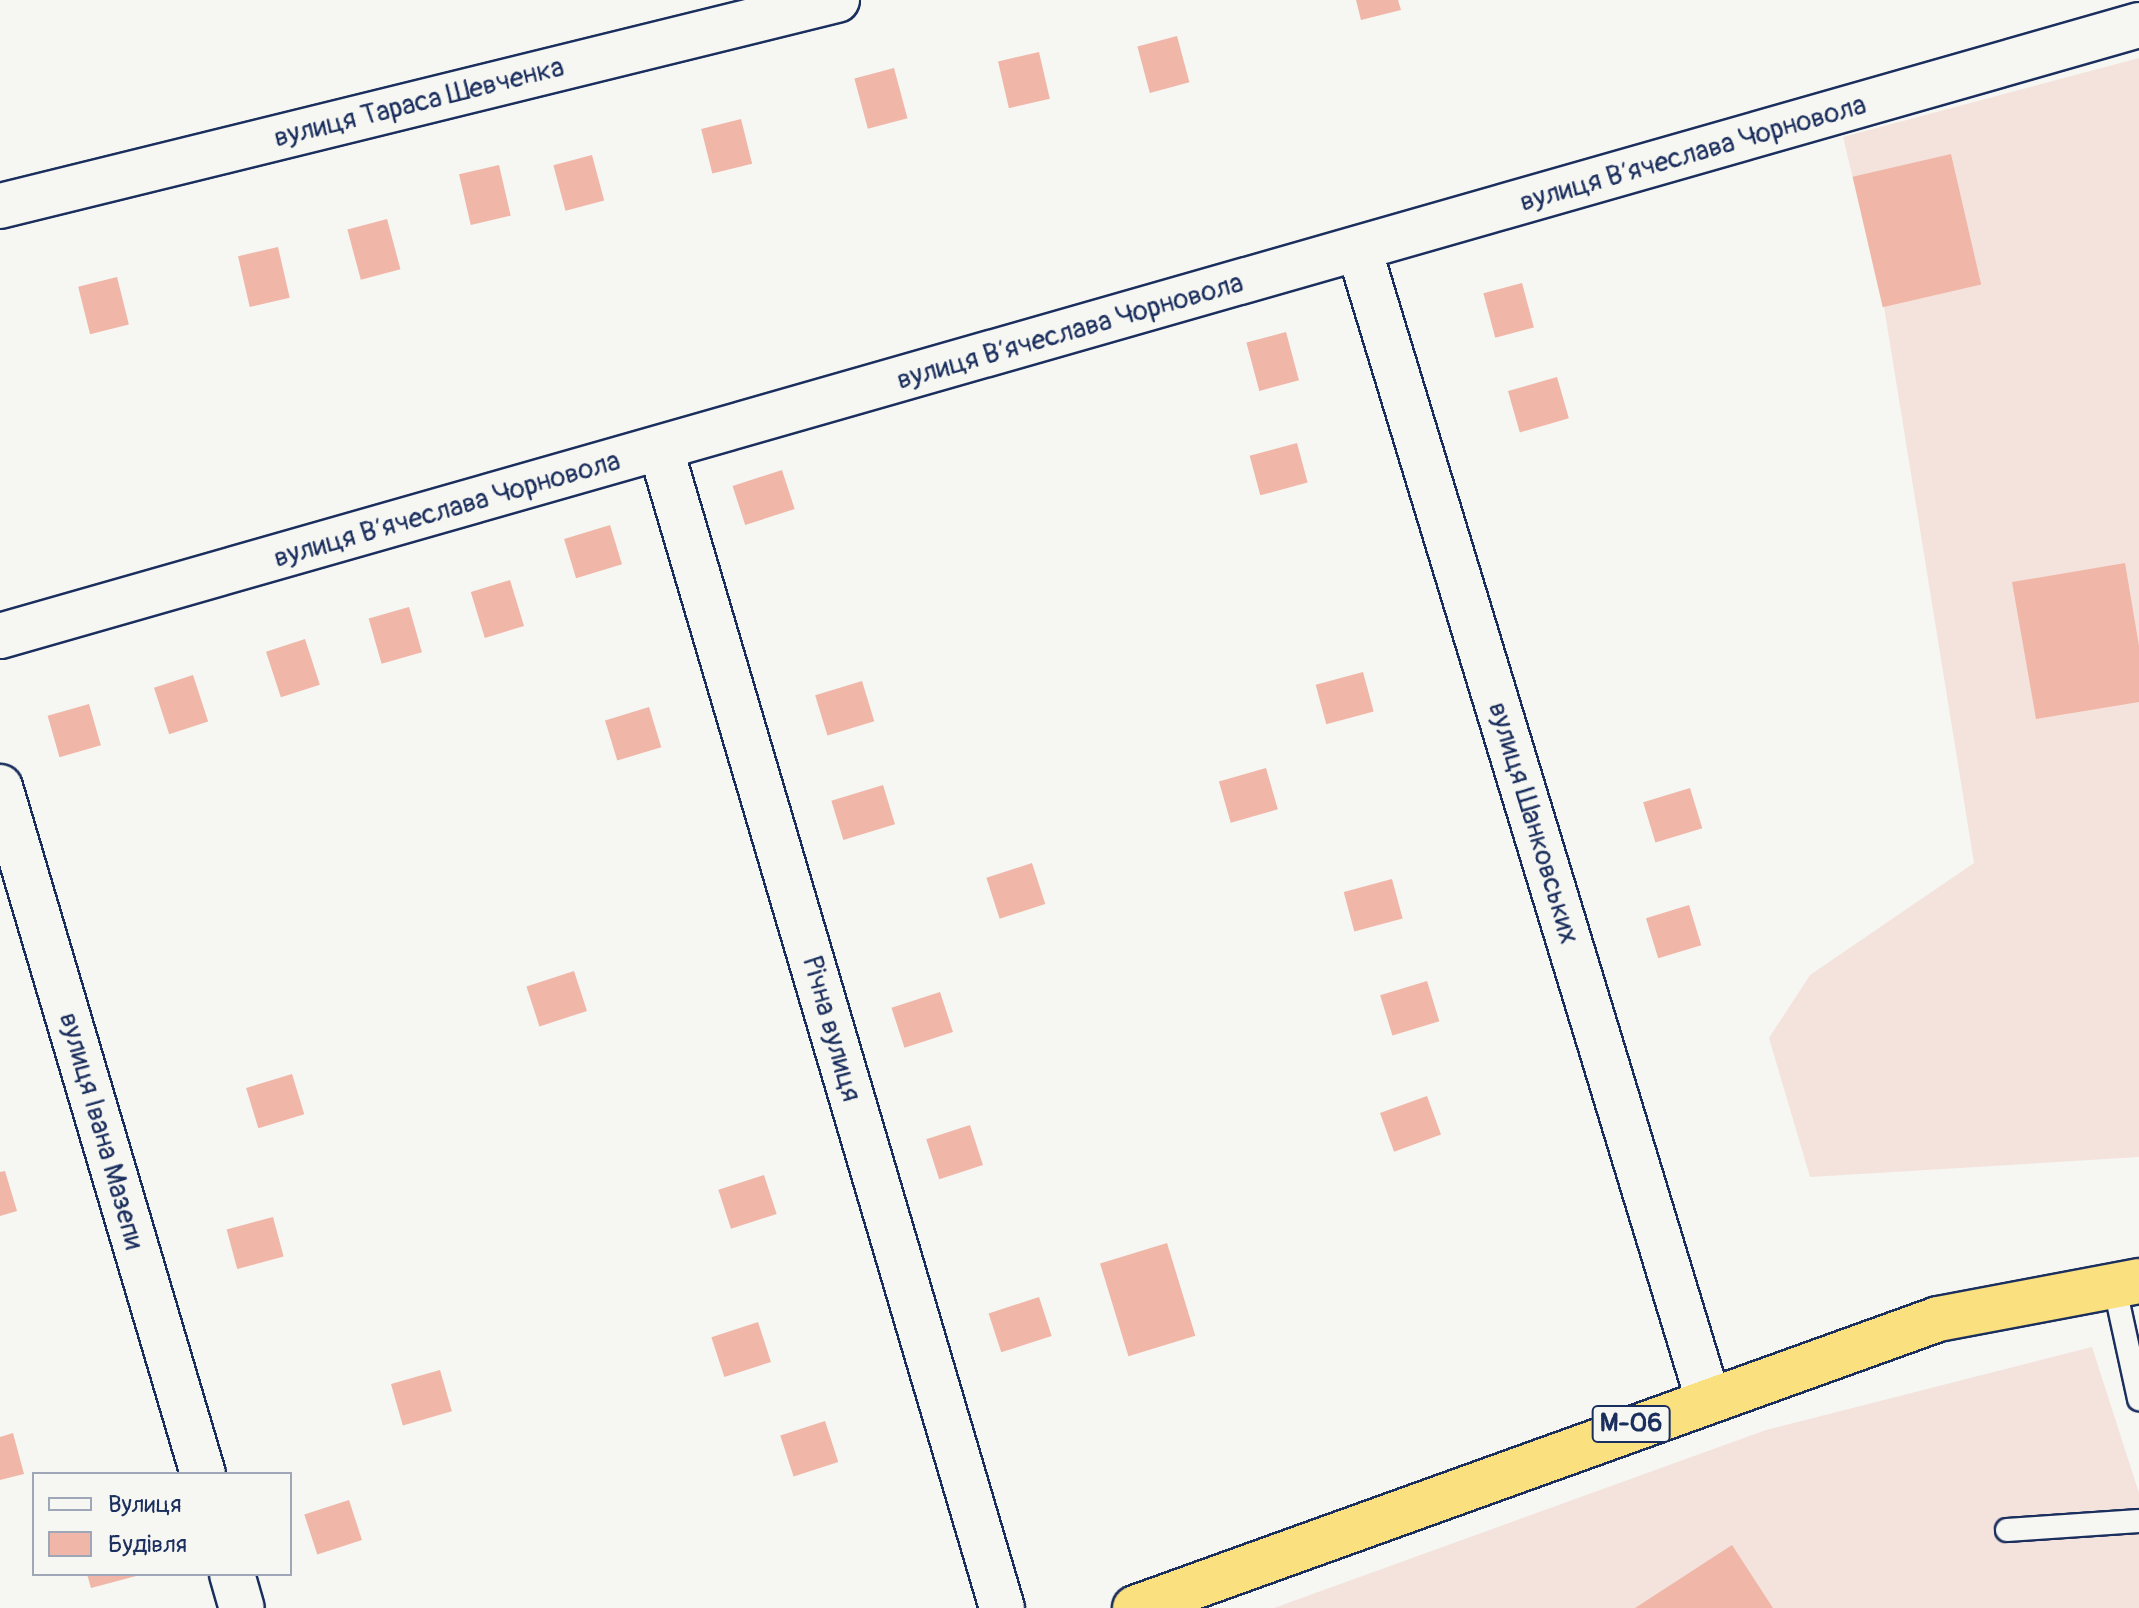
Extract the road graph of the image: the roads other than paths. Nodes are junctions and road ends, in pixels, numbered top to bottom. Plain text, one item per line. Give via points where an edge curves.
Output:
1 (837, 0) edge
2 (2139, 25) edge
3 (0, 206) edge
4 (1359, 249) junction
5 (661, 450) junction
6 (0, 636) edge
7 (0, 787) edge
8 (2127, 1282) edge
9 (1707, 1396) junction
10 (2139, 1399) edge
11 (202, 1472) edge
12 (2139, 1521) edge
13 (2007, 1530) dead end
14 (233, 1576) edge
15 (242, 1608) edge
16 (1002, 1608) edge
17 (1135, 1608) edge

1 - 3 street, вулиця Тараса Шевченка
2 - 4 street, вулиця Вʼячеслава Чорновола
4 - 5 street, вулиця Вʼячеслава Чорновола
4 - 9 street, вулиця Шанковських
5 - 6 street, вулиця Вʼячеслава Чорновола
5 - 16 street, Річна вулиця
7 - 11 street, вулиця Івана Мазепи
8 - 9 highway, М-06 via 1938,1319
8 - 10 lane
9 - 17 highway, М-06
12 - 13 lane
14 - 15 street

